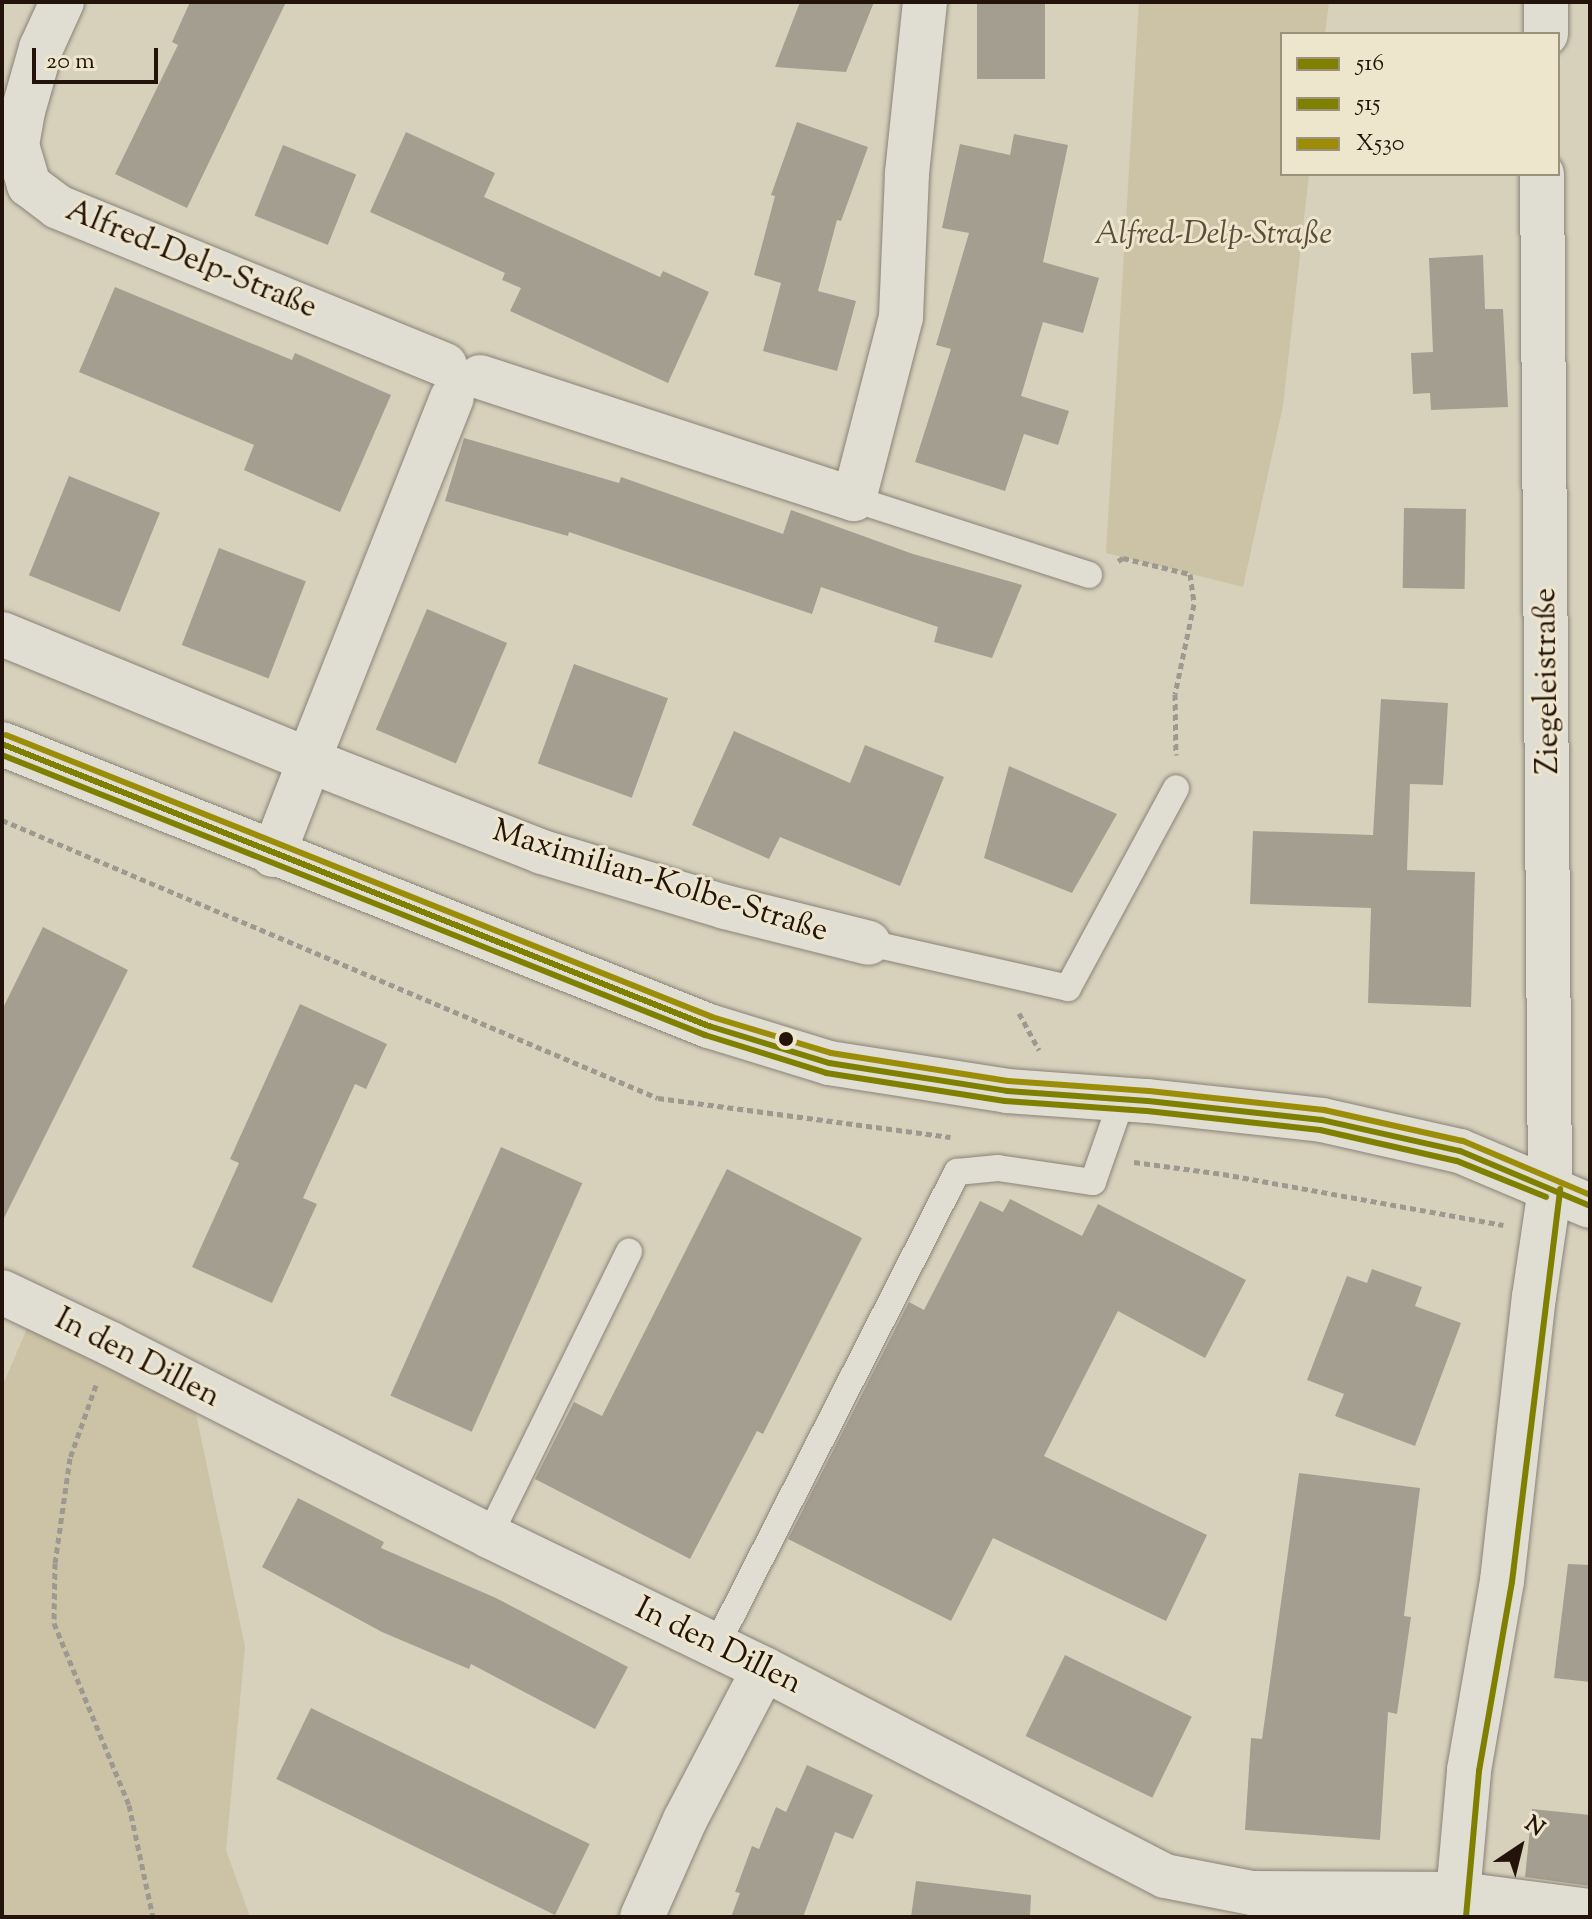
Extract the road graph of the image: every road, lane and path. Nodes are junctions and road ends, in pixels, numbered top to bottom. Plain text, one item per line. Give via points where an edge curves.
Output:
1 (62, 2) edge
2 (925, 2) edge
3 (1546, 2) edge
4 (1546, 32) edge
5 (1542, 176) edge
6 (459, 380) junction
7 (854, 499) junction
8 (1089, 575) joint
9 (2, 634) edge
10 (2, 744) edge
11 (309, 760) junction
12 (1176, 788) joint
13 (273, 855) junction
14 (869, 943) joint
15 (997, 973) junction
16 (1048, 1094) junction
17 (1122, 1099) junction
18 (1550, 1188) junction
19 (1590, 1206) edge
20 (629, 1252) dead end
21 (2, 1292) edge
22 (111, 1344) junction
23 (489, 1536) junction
24 (716, 1646) junction
25 (764, 1669) junction
26 (1458, 1905) edge
27 (1590, 1911) edge
28 (153, 1917) edge
29 (642, 1917) edge

1 - 6 street, Alfred-Delp-Straße via 41,48 23,111 17,145 29,185 58,207
2 - 7 street via 907,173 901,317
3 - 4 street
5 - 18 street, Ziegeleistraße
6 - 7 street, Alfred-Delp-Straße
6 - 11 street
7 - 8 lane
8 - 12 path via 1123,558 1190,574 1194,604 1175,694
9 - 11 street, Maximilian-Kolbe-Straße
10 - 13 street
11 - 13 street
11 - 14 street, Maximilian-Kolbe-Straße via 542,852
12 - 15 lane via 1068,988
13 - 16 street via 767,1044 829,1063
14 - 15 lane
15 - 16 path via 1045,1062
16 - 17 street
17 - 18 street via 1322,1120 1460,1151
17 - 24 lane via 1093,1182 998,1168 957,1172
18 - 19 street
18 - 26 street, Ziegeleistraße via 1502,1581 1469,1770
20 - 23 lane
21 - 22 street, In den Dillen
22 - 23 street, In den Dillen
22 - 28 path via 70,1458 55,1563 54,1623 120,1778
23 - 24 street, In den Dillen
24 - 25 street, In den Dillen
25 - 26 street, In den Dillen via 1165,1876 1252,1893
25 - 29 street via 685,1820
26 - 27 street, In den Dillen

